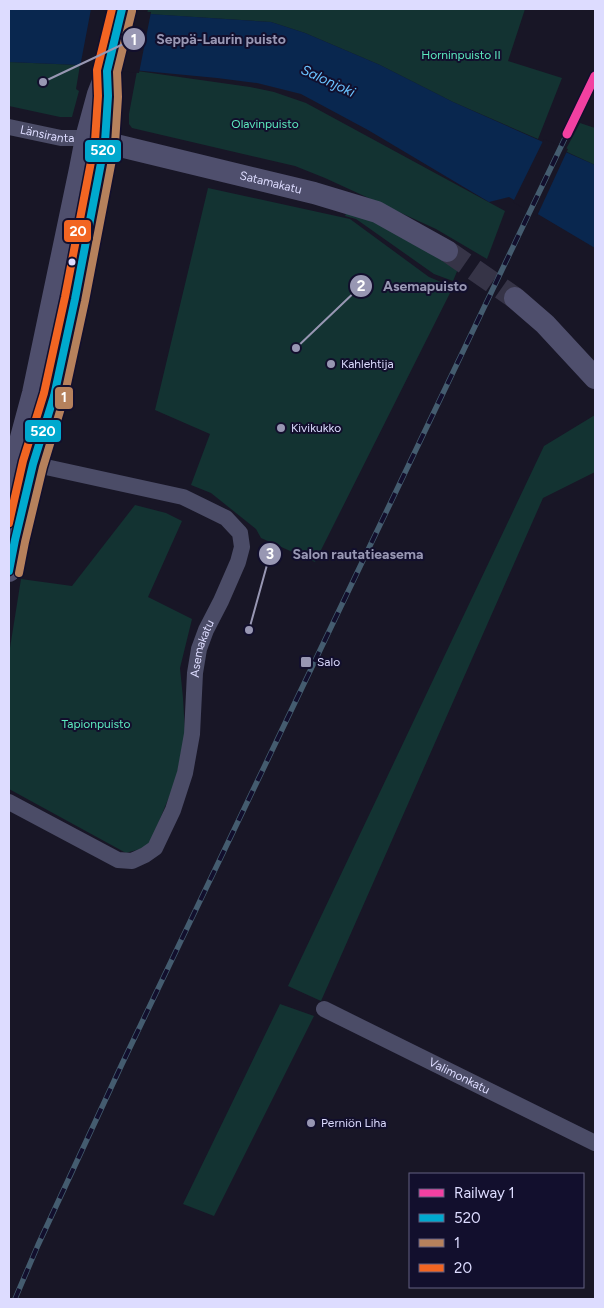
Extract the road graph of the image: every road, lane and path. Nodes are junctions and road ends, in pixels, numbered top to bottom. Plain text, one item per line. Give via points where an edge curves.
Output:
1 (122, 9) edge
2 (9, 127) edge
3 (96, 140) junction
4 (446, 251) tunnel mouth
5 (515, 298) tunnel mouth
6 (595, 378) edge
7 (19, 461) edge
8 (9, 482) edge
9 (9, 571) edge
10 (9, 802) edge
11 (324, 1009) dead end
12 (595, 1142) edge

1 - 3 main road via 107,71
2 - 3 street, Länsiranta via 61,138
3 - 4 main road, Satamakatu via 314,193 377,212
3 - 7 main road via 80,169 50,366 33,393
5 - 6 main road via 545,324
7 - 8 main road
7 - 9 main road via 15,540
7 - 10 street, Asemakatu via 183,497 226,518 240,533 242,548 199,649 192,734 185,773 173,810 155,848 132,861 118,860
11 - 12 street, Valimonkatu

